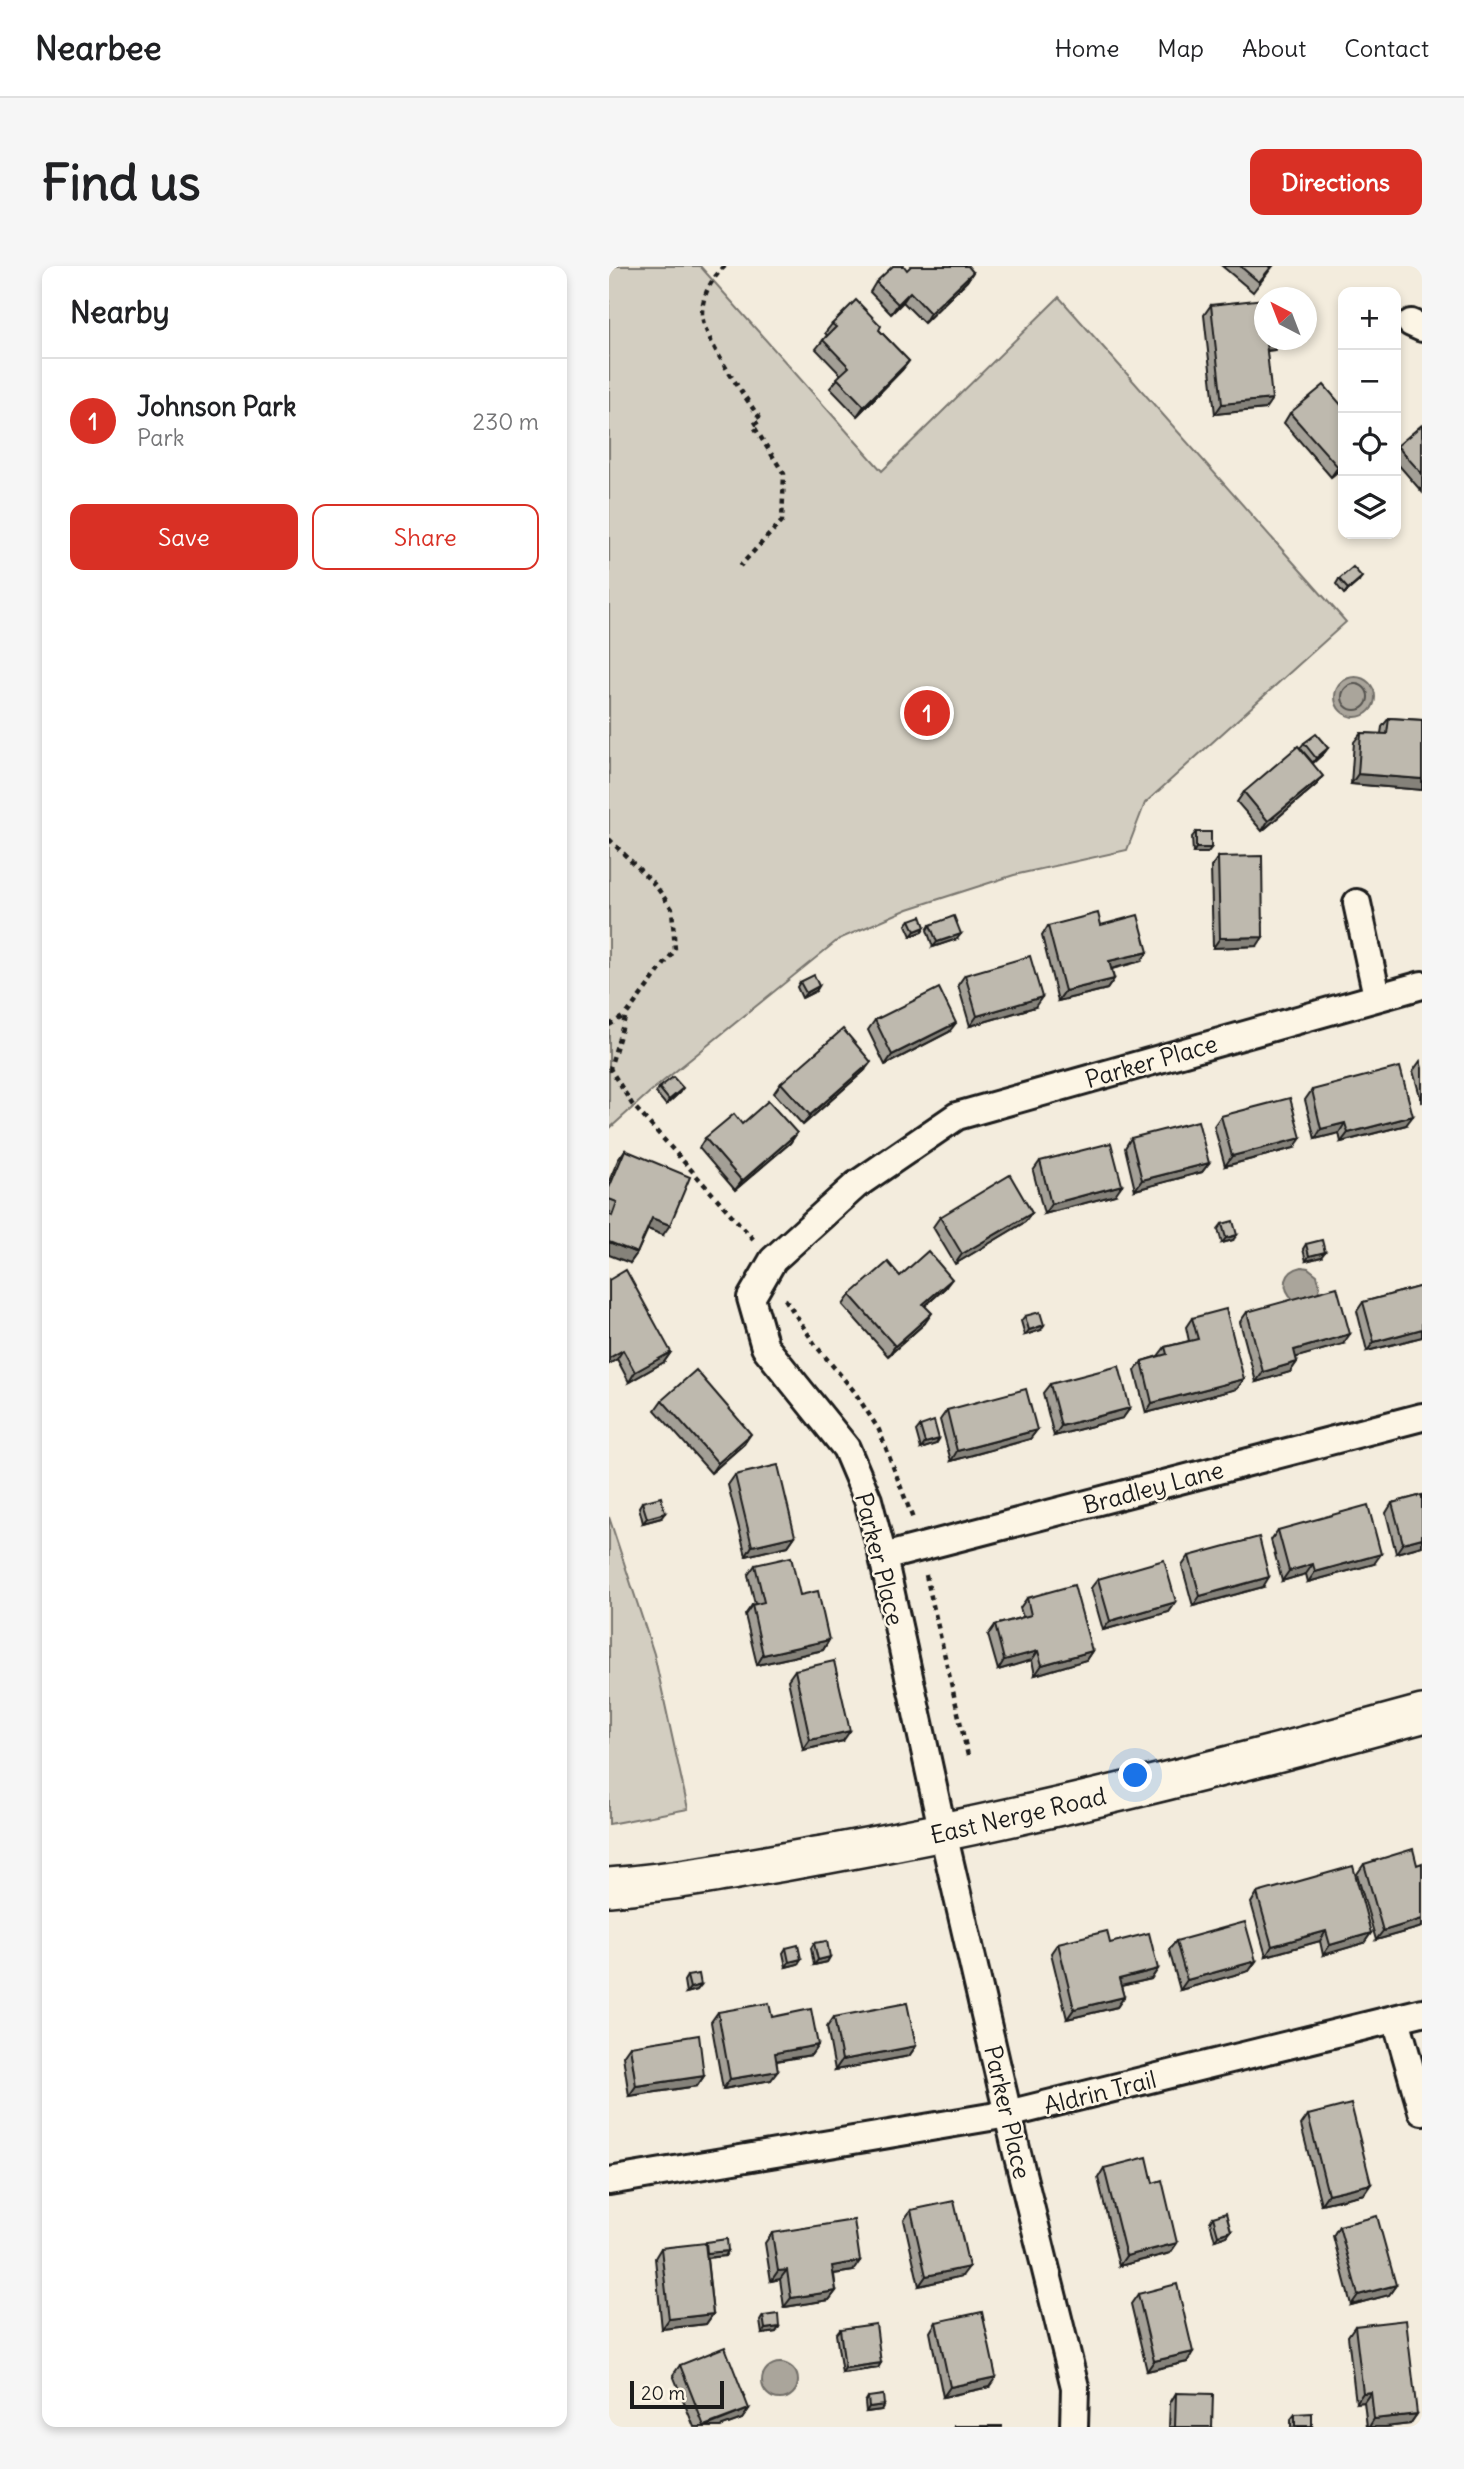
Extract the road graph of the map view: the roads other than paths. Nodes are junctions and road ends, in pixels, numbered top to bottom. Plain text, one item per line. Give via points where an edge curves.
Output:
1 (1357, 903) dead end
2 (1422, 985) edge
3 (1377, 996) junction
4 (1422, 1417) edge
5 (883, 1557) junction
6 (1422, 1714) edge
7 (943, 1833) junction
8 (609, 1887) edge
9 (1422, 2012) edge
10 (1396, 2019) junction
11 (1422, 2111) edge
12 (1008, 2114) junction
13 (609, 2181) edge
14 (1074, 2427) edge

1 - 3 street
2 - 3 street, Parker Place
3 - 5 street, Parker Place via 957,1116 856,1185 773,1261 751,1298 765,1347 846,1448 868,1500
4 - 5 street, Bradley Lane
5 - 7 street, Parker Place
6 - 7 main road, East Nerge Road via 1223,1768
7 - 8 main road, East Nerge Road via 699,1877
7 - 12 street, Parker Place
9 - 10 street, Aldrin Trail
10 - 11 street
10 - 12 street, Aldrin Trail
12 - 13 street, Aldrin Trail
12 - 14 street, Parker Place via 1075,2387

